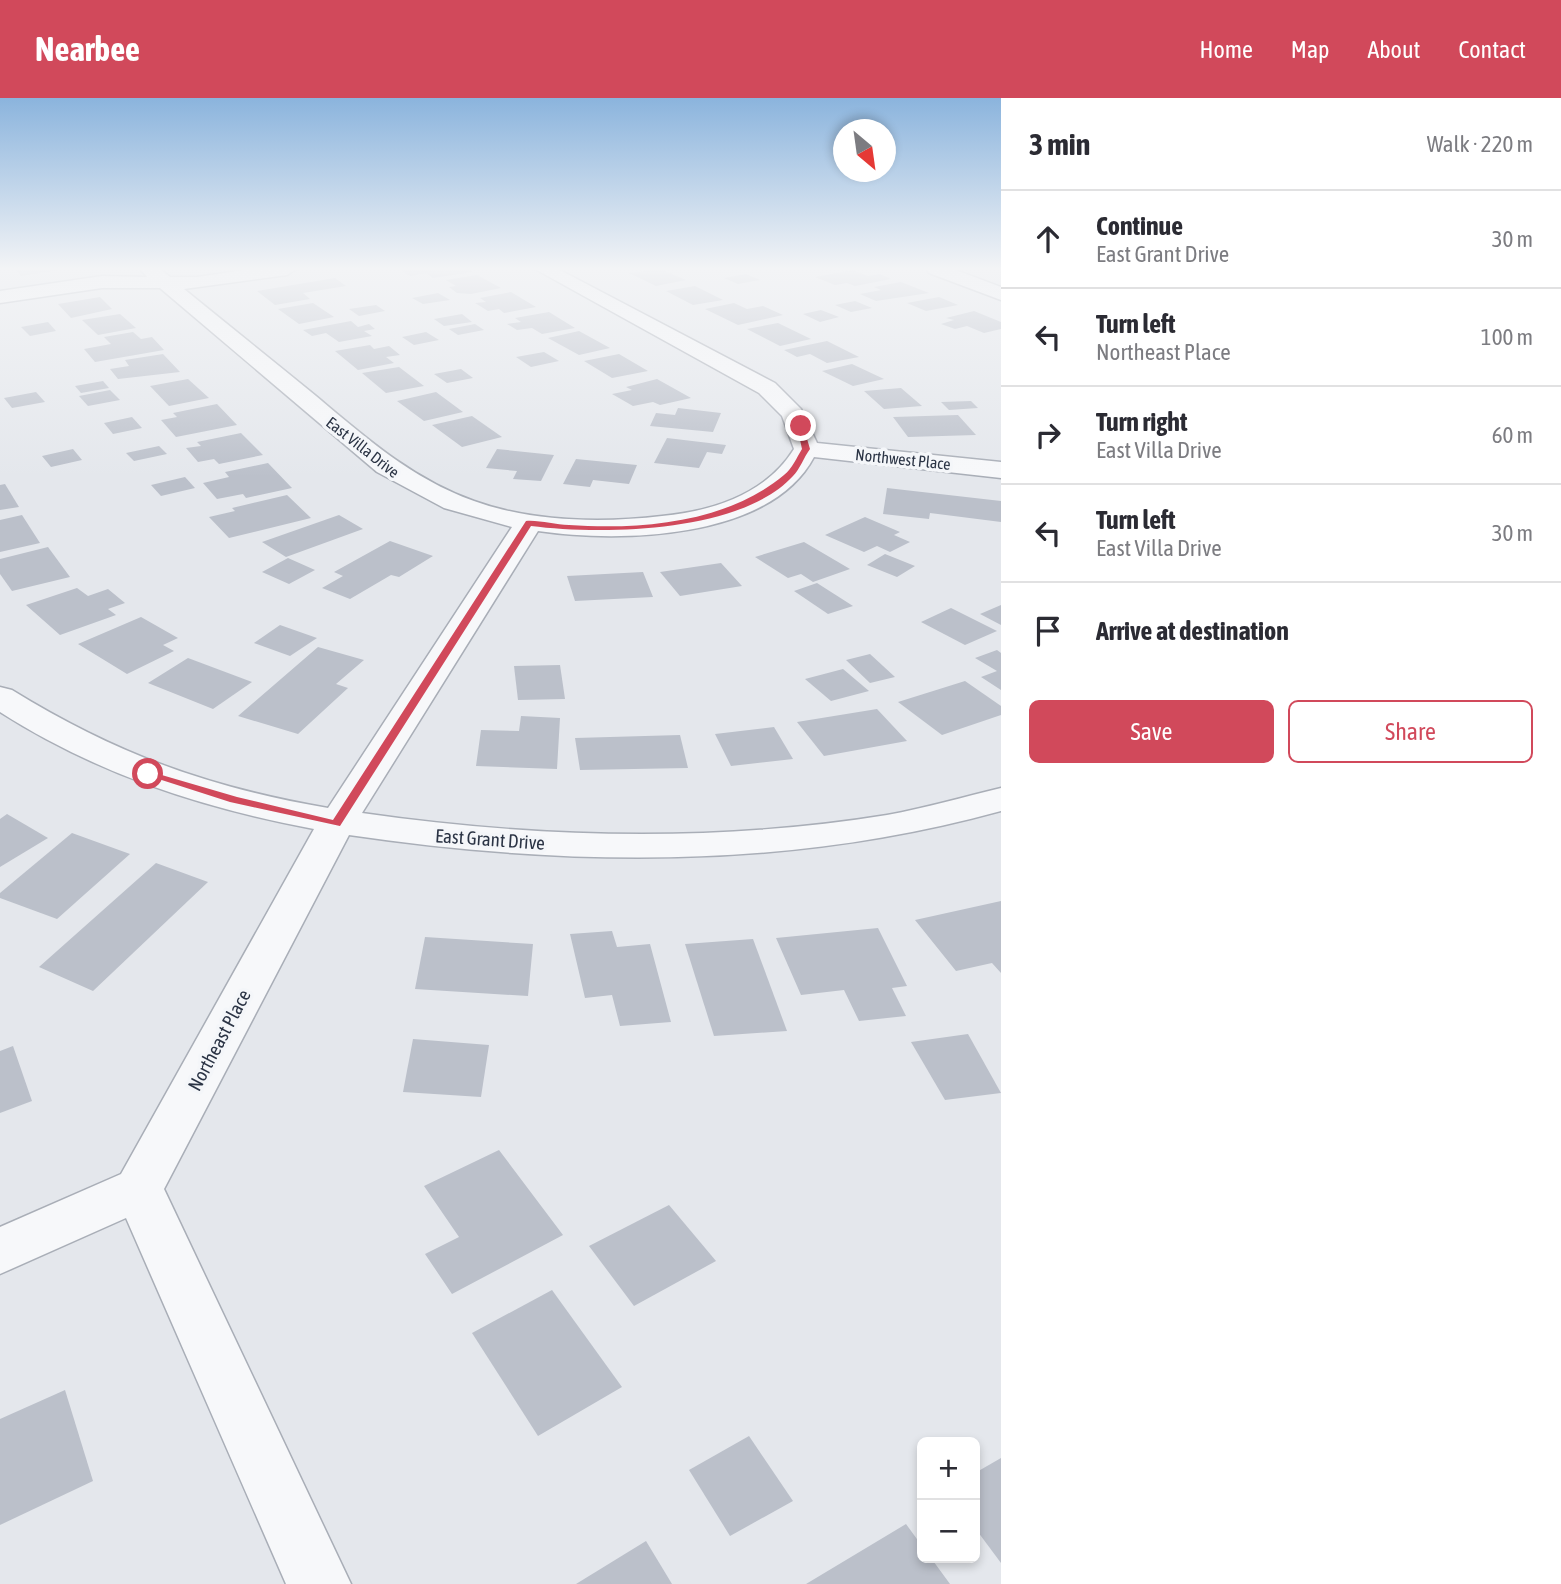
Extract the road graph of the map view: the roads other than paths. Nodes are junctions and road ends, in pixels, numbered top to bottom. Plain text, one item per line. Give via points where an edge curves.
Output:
1 (231, 338) edge
2 (674, 338) edge
3 (806, 449) junction
4 (1001, 470) edge
5 (529, 523) junction
6 (0, 697) edge
7 (1001, 799) edge
8 (336, 824) junction
9 (139, 1189) junction
10 (0, 1251) edge
11 (319, 1584) edge

1 - 5 street, East Villa Drive via 386,467 446,499
2 - 3 street via 767,388 789,406 801,426
3 - 4 street, Northwest Place
3 - 5 street, East Villa Drive via 790,475 760,496 716,514 618,528
5 - 8 street, Northeast Place
6 - 8 street, East Grant Drive via 54,731 148,774
7 - 8 street, East Grant Drive via 907,823 805,838 645,848 482,840
8 - 9 street, Northeast Place
9 - 10 street
9 - 11 street

